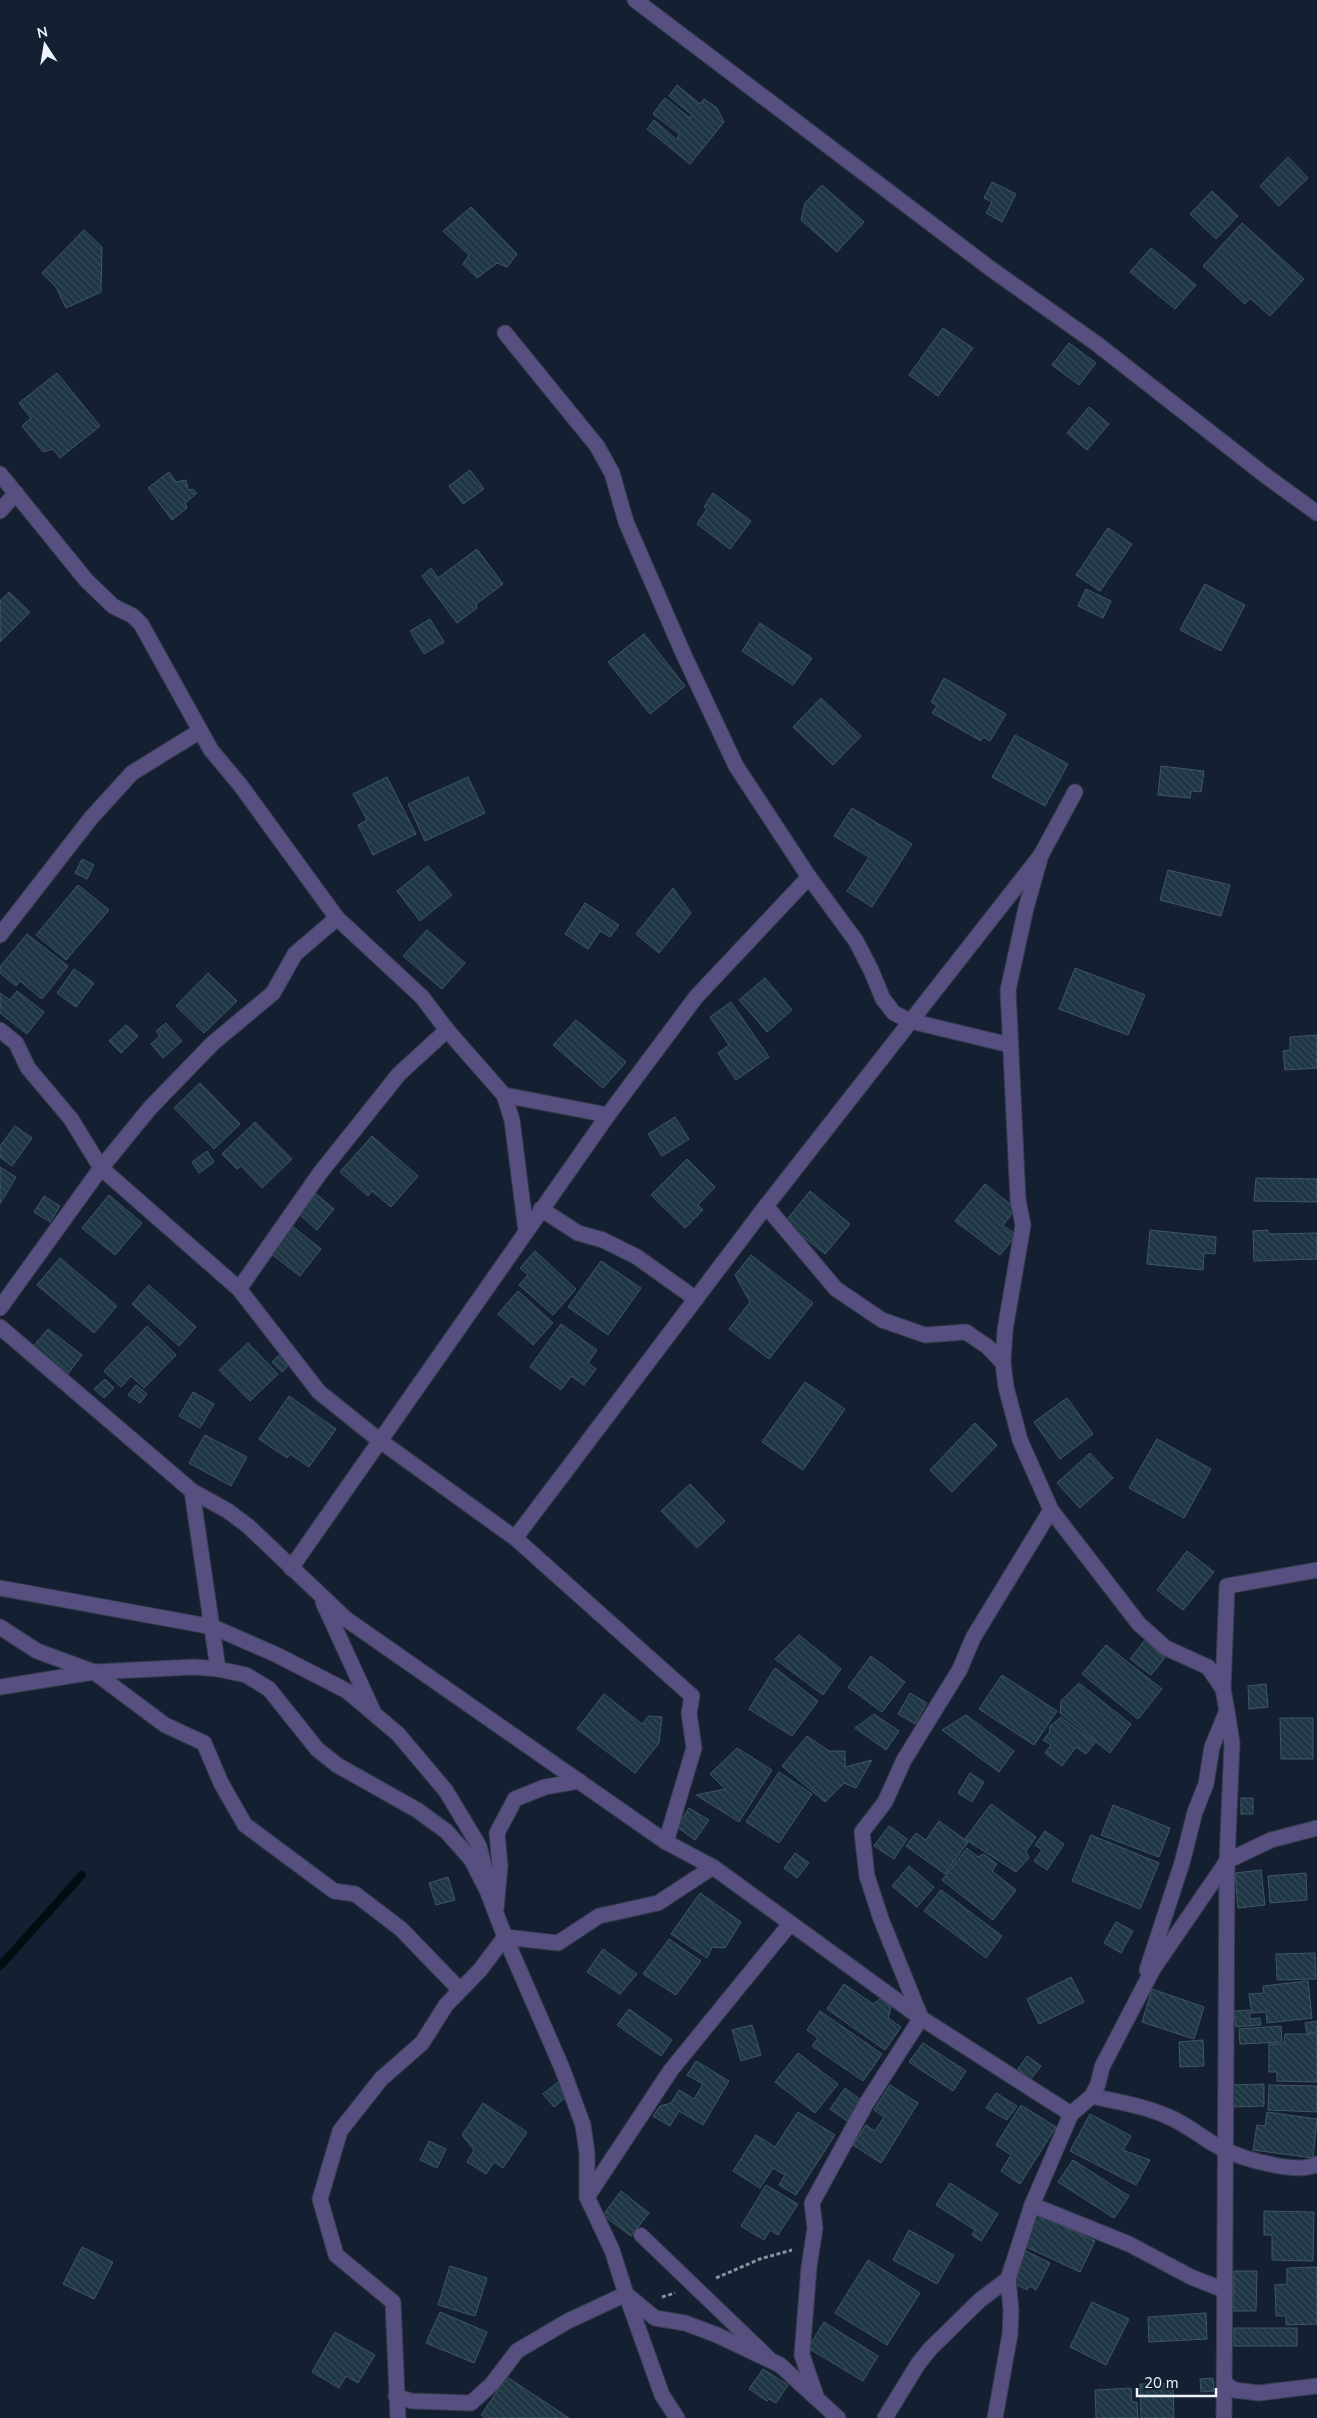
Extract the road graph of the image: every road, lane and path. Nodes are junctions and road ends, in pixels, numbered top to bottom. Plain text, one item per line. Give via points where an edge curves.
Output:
1 (635, 0) edge
2 (506, 333) dead end
3 (0, 474) edge
4 (16, 493) junction
5 (0, 511) edge
6 (1317, 513) edge
7 (200, 731) junction
8 (1075, 792) dead end
9 (1041, 855) junction
10 (809, 877) junction
11 (337, 918) junction
12 (2, 930) edge
13 (910, 1022) junction
14 (0, 1030) edge
15 (446, 1030) junction
16 (1010, 1045) junction
17 (504, 1095) junction
18 (608, 1115) junction
19 (101, 1168) junction
20 (766, 1206) junction
21 (541, 1209) junction
22 (526, 1231) junction
23 (239, 1289) junction
24 (696, 1299) junction
25 (0, 1308) edge
26 (0, 1327) edge
27 (1003, 1363) junction
28 (379, 1440) junction
29 (192, 1491) junction
30 (1051, 1510) junction
31 (515, 1538) junction
32 (291, 1568) junction
33 (1317, 1570) edge
34 (0, 1588) edge
35 (321, 1596) junction
36 (0, 1627) edge
37 (213, 1627) junction
38 (218, 1668) junction
39 (94, 1672) junction
40 (0, 1687) edge
41 (1223, 1690) junction
42 (1227, 1711) junction
43 (374, 1714) junction
44 (579, 1781) junction
45 (1317, 1828) edge
46 (666, 1842) junction
47 (1227, 1861) junction
48 (713, 1867) junction
49 (495, 1911) junction
50 (790, 1924) junction
51 (505, 1937) junction
52 (460, 1990) junction
53 (1140, 1996) junction
54 (921, 2018) junction
55 (1092, 2096) junction
56 (1071, 2114) junction
57 (1225, 2150) junction
58 (1317, 2164) edge
59 (587, 2197) junction
60 (1032, 2206) junction
61 (642, 2235) dead end
62 (812, 2245) junction
63 (1008, 2278) junction
64 (694, 2287) junction
65 (1224, 2290) junction
66 (628, 2296) junction
67 (771, 2361) junction
68 (1224, 2383) junction
69 (1317, 2386) edge
70 (396, 2396) junction
71 (817, 2398) junction
72 (398, 2418) edge
73 (677, 2418) edge
74 (838, 2418) edge
75 (885, 2418) edge
76 (995, 2418) edge
77 (1224, 2418) edge

1 - 6 street via 991,269 1097,344
2 - 10 street via 597,446 612,473 626,522 736,766
3 - 4 street
4 - 5 street
4 - 7 street via 86,580 113,606 133,616 140,624
7 - 11 street
7 - 12 street via 132,773 91,818
8 - 9 street
9 - 13 street
9 - 16 street via 1008,990
10 - 13 street via 856,942 872,970 882,999
10 - 18 street via 696,997
11 - 15 street via 422,997
11 - 19 street via 295,954 273,993 207,1050 150,1108
13 - 16 street
13 - 20 street
14 - 19 street via 16,1043 28,1068 71,1119
15 - 17 street
15 - 23 street via 399,1074 380,1097 320,1174
16 - 27 street via 1018,1200 1023,1225 1005,1330
17 - 18 street
17 - 22 street via 512,1120
18 - 21 street
19 - 23 street
19 - 25 street
20 - 24 street
20 - 27 street via 836,1289 882,1320 925,1336 966,1332 988,1347
21 - 22 street
21 - 24 street via 578,1233 603,1240 637,1257
22 - 28 street
23 - 28 street via 319,1392
24 - 31 street
26 - 29 street
27 - 30 street via 1020,1440
28 - 31 street
28 - 32 street
29 - 32 street via 248,1526
29 - 37 street
30 - 41 street via 1139,1624 1166,1648 1208,1667
30 - 54 street via 973,1638 960,1669 904,1760 885,1802 862,1832 867,1876 881,1920
31 - 46 street via 692,1696 689,1712 694,1748
32 - 35 street
33 - 41 street via 1227,1586
34 - 37 street
35 - 43 street
35 - 44 street via 346,1619
36 - 39 street via 37,1651
37 - 38 street
37 - 43 street via 347,1692
38 - 39 street
38 - 49 street via 246,1675 269,1689 317,1749 337,1765 417,1810 446,1831 471,1859
39 - 40 street
39 - 52 street via 164,1725 204,1743 221,1783 245,1825 334,1891 355,1894 401,1929
41 - 42 street
42 - 47 street via 1232,1743
42 - 53 street via 1212,1748 1206,1784
43 - 49 street via 398,1734 446,1791 479,1846
44 - 46 street
44 - 49 street via 545,1787 515,1799 497,1833 500,1866
45 - 47 street via 1271,1840
46 - 48 street
47 - 53 street via 1153,1969
47 - 57 street
48 - 50 street
48 - 51 street via 658,1903 599,1916 558,1944
49 - 51 street
50 - 54 street
50 - 59 street via 671,2070
51 - 52 street
51 - 59 street via 584,2125
52 - 70 street via 446,2005 422,2043 381,2079 340,2131 320,2200 336,2255 393,2302
53 - 55 street via 1102,2067
54 - 56 street
54 - 62 street via 866,2104 812,2203 815,2228
55 - 56 street
55 - 57 street via 1147,2108 1171,2117
56 - 60 street
57 - 58 street via 1274,2165 1310,2168
57 - 65 street
59 - 66 street via 612,2250
60 - 63 street
60 - 65 street via 1129,2244 1191,2277
61 - 64 lane
62 - 64 path via 760,2259
62 - 71 street via 802,2354
63 - 75 street via 980,2300 930,2349
63 - 76 street via 1010,2334
64 - 66 path via 664,2297
64 - 67 lane
65 - 68 street
66 - 67 street via 655,2318 685,2323
66 - 70 street via 568,2321 518,2351 492,2384 471,2403 411,2401
66 - 73 street via 662,2395
67 - 71 street via 780,2364
68 - 69 street via 1234,2390 1259,2394
68 - 77 street
70 - 72 street
71 - 74 street

